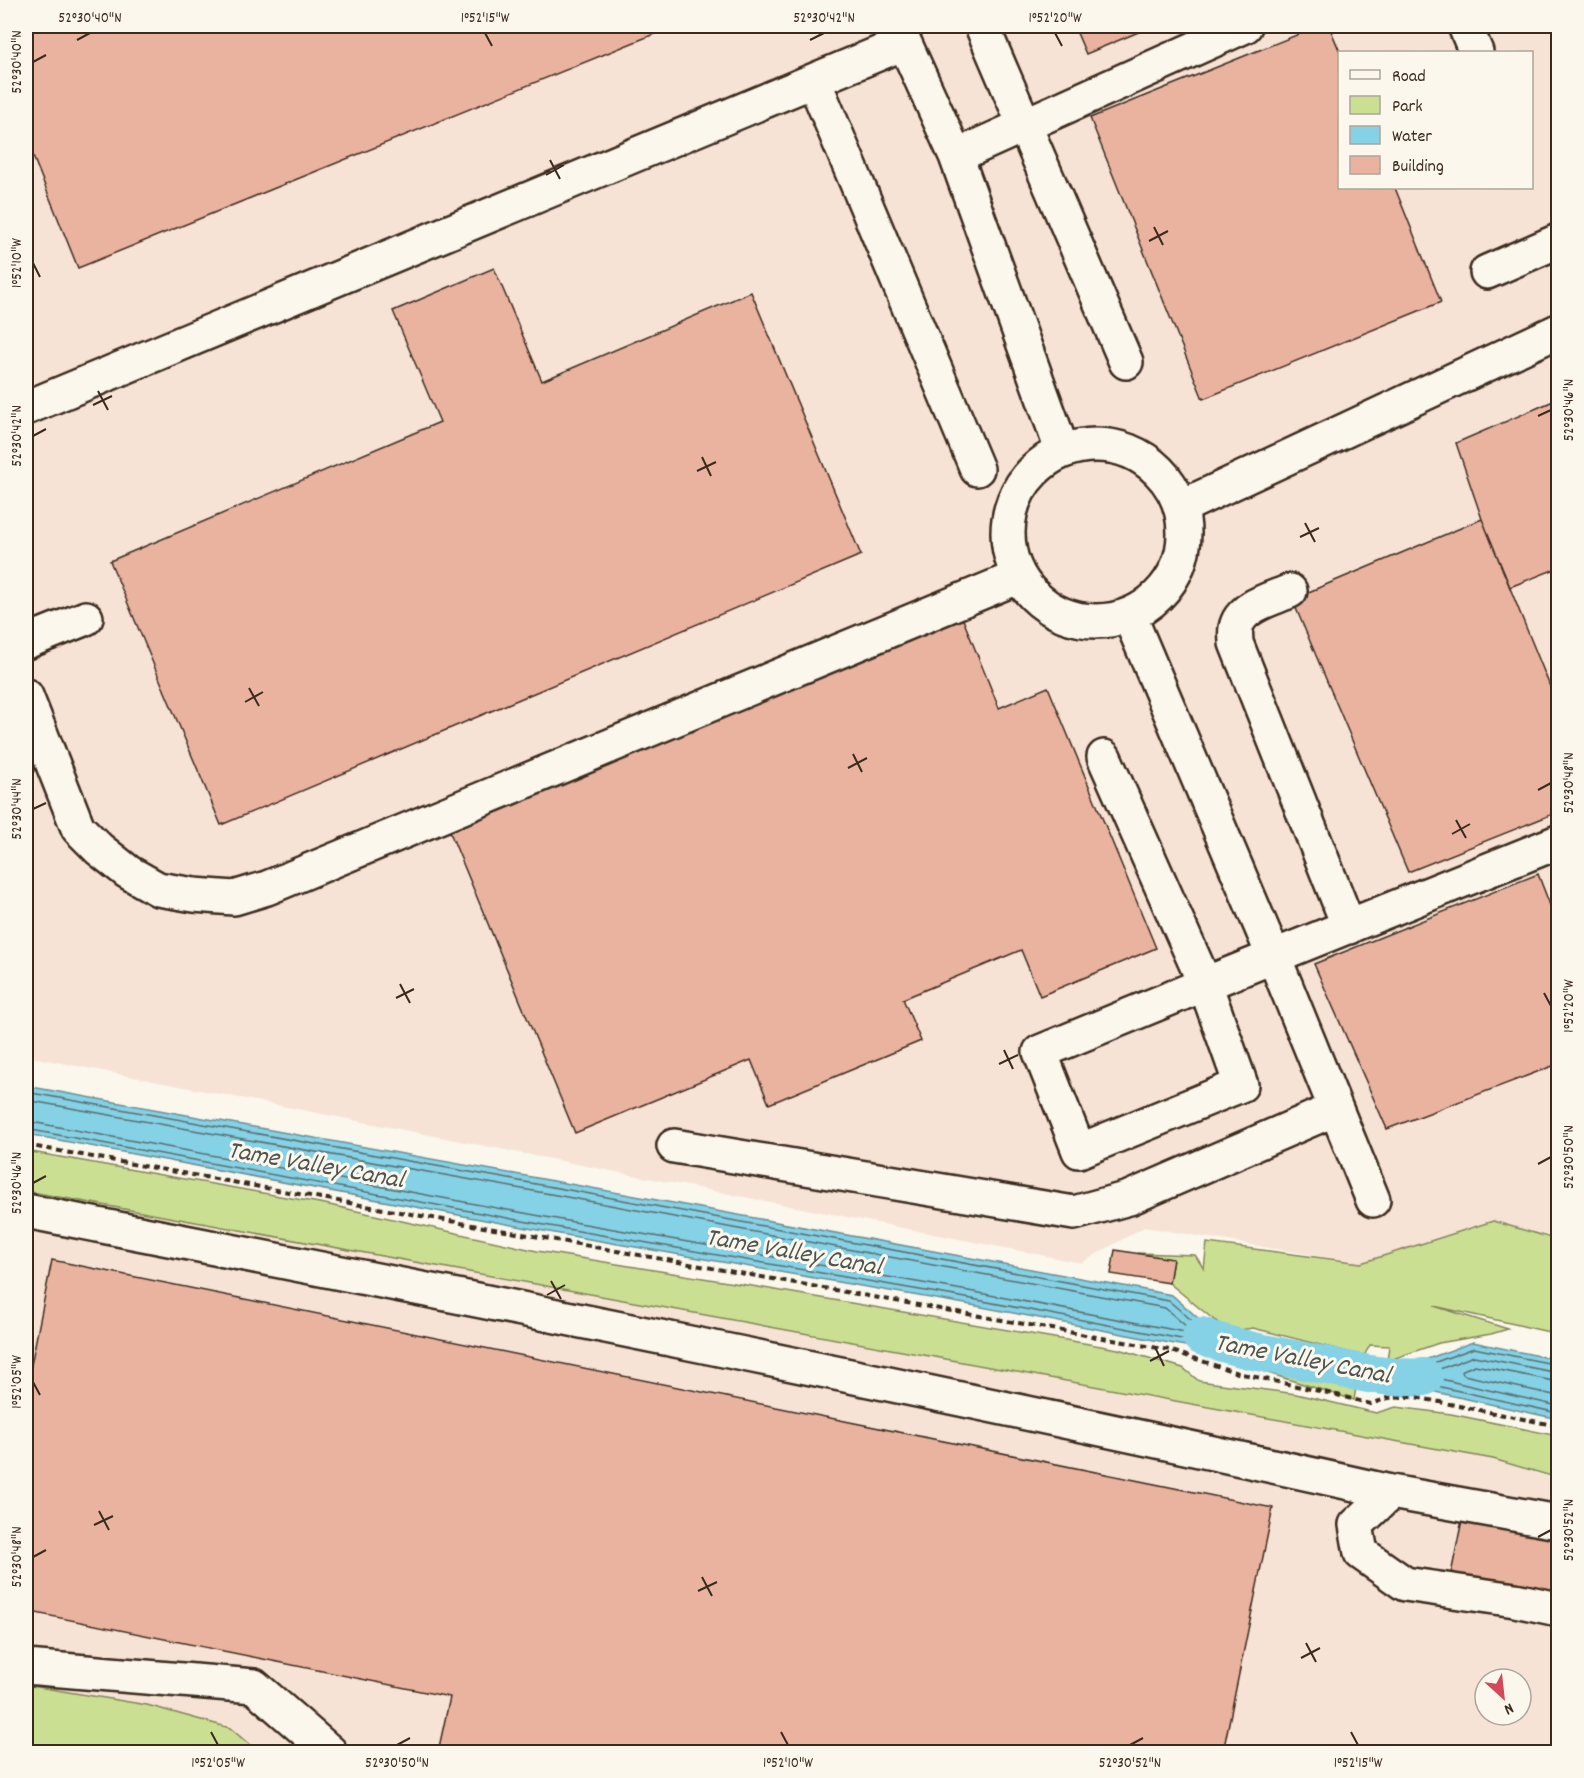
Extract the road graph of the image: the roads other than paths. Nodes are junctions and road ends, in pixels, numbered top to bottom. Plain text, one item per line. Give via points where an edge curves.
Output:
1 (982, 26) edge
2 (1245, 26) edge
3 (1466, 26) edge
4 (901, 34) edge
5 (1476, 51) edge
6 (814, 81) junction
7 (1025, 124) junction
8 (956, 156) junction
9 (1558, 241) edge
10 (1487, 272) dead end
11 (1558, 331) edge
12 (1126, 362) dead end
13 (26, 408) edge
14 (1062, 450) junction
15 (977, 469) dead end
16 (1181, 507) junction
17 (1018, 577) junction
18 (1290, 591) dead end
19 (1129, 615) junction
20 (86, 618) dead end
21 (26, 642) edge
22 (26, 696) edge
23 (1104, 757) dead end
24 (1558, 842) edge
25 (1349, 927) junction
26 (1274, 957) junction
27 (1205, 984) junction
28 (1335, 1109) junction
29 (674, 1146) dead end
30 (1373, 1200) dead end
31 (26, 1211) edge
32 (1390, 1491) junction
33 (1558, 1521) edge
34 (1558, 1609) edge
35 (26, 1667) edge
36 (330, 1752) edge

1 - 7 street
2 - 7 street
3 - 5 street
4 - 6 street
4 - 8 street
6 - 13 street
6 - 15 street
7 - 8 street
7 - 12 street
8 - 14 street
9 - 10 street
11 - 16 street
14 - 16 street via 1091,444 1120,447 1147,460 1168,481
14 - 17 street via 1037,466 1018,490 1008,518 1008,549
16 - 19 street via 1185,532 1180,558 1169,582 1152,601
17 - 19 street via 1034,597 1079,620 1105,621
17 - 22 street via 277,884 234,898 158,889 99,849 78,828
18 - 25 street via 1240,616 1235,628 1236,643
19 - 26 street
20 - 21 street
23 - 27 street
24 - 25 street
25 - 26 street
26 - 27 street
26 - 28 street
27 - 27 street via 1241,1085 1079,1151 1040,1052
28 - 29 street via 1130,1198 1074,1213
28 - 30 street
31 - 32 street via 579,1320
32 - 33 street
32 - 34 street via 1356,1525 1361,1553 1370,1560 1405,1584
35 - 36 street via 255,1686

